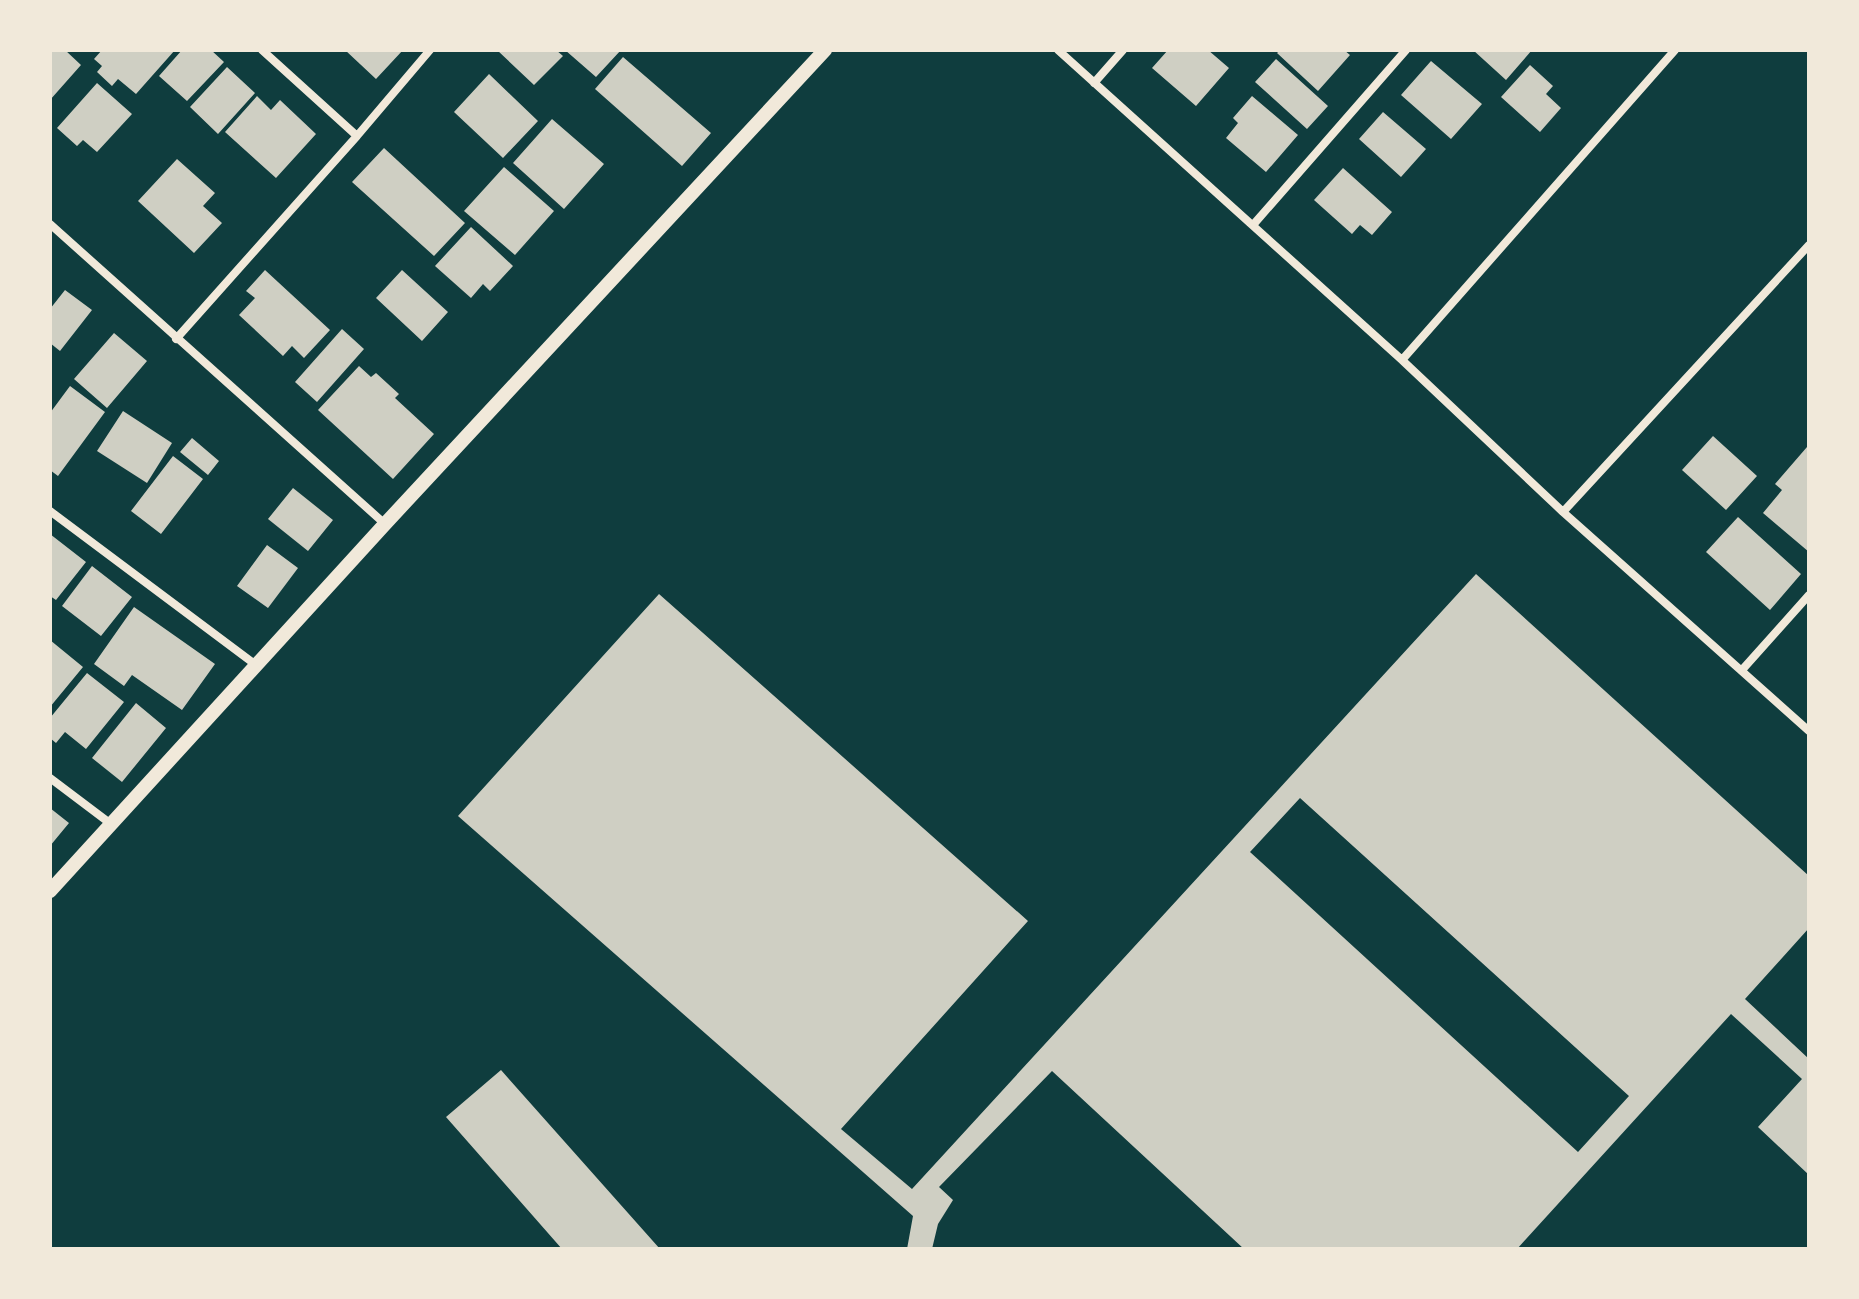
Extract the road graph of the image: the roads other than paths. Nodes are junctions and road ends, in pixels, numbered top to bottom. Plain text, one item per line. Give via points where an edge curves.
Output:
1 (262, 50) edge
2 (430, 50) edge
3 (825, 50) edge
4 (1058, 50) edge
5 (1123, 50) edge
6 (1406, 50) edge
7 (1675, 50) edge
8 (1094, 83) junction
9 (357, 136) junction
10 (50, 224) edge
11 (1253, 225) junction
12 (1809, 245) edge
13 (176, 339) junction
14 (1402, 360) junction
15 (50, 511) edge
16 (1563, 512) junction
17 (385, 524) junction
18 (1809, 595) edge
19 (256, 665) junction
20 (1742, 670) junction
21 (1809, 731) edge
22 (50, 778) edge
23 (111, 824) junction
24 (50, 891) edge

1 - 9 street
2 - 9 street
3 - 17 street
4 - 8 street
5 - 8 street
6 - 11 street
7 - 14 street
8 - 11 street
9 - 13 street
10 - 13 street
11 - 14 street
12 - 16 street
13 - 17 street
14 - 16 street
15 - 19 street
16 - 20 street
17 - 19 street
18 - 20 street
19 - 23 street
20 - 21 street
22 - 23 street
23 - 24 street

